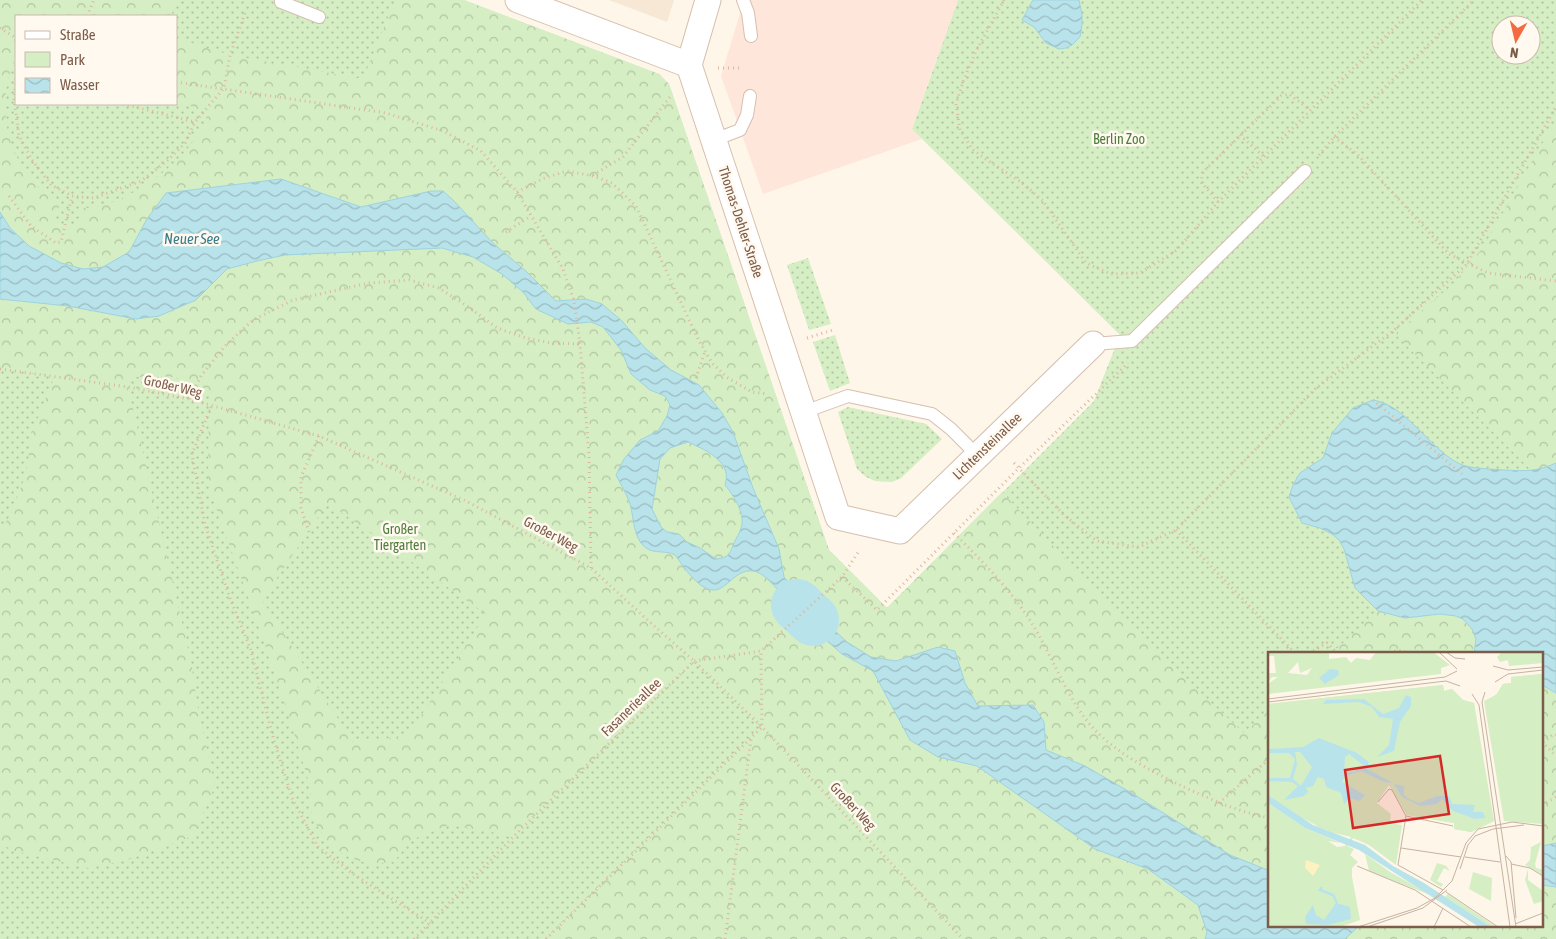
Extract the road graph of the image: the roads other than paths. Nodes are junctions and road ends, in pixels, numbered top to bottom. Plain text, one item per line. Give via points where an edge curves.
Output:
1 (281, 0) edge
2 (518, 0) edge
3 (708, 0) edge
4 (742, 0) edge
5 (319, 17) dead end
6 (750, 36) dead end
7 (689, 65) junction
8 (750, 96) dead end
9 (714, 140) junction
10 (1305, 171) dead end
11 (1093, 344) joint
12 (804, 412) junction
13 (978, 456) junction
14 (876, 525) joint

1 - 5 lane
2 - 7 street
3 - 7 street
4 - 6 lane via 748,13
7 - 9 street, Thomas-Dehler-Straße
8 - 9 lane via 747,116 740,130
9 - 12 street, Thomas-Dehler-Straße
10 - 11 lane via 1132,341
11 - 13 street, Lichtensteinallee
12 - 13 lane via 848,396 932,414
12 - 14 street, Thomas-Dehler-Straße via 838,517
13 - 14 street, Lichtensteinallee via 900,531

